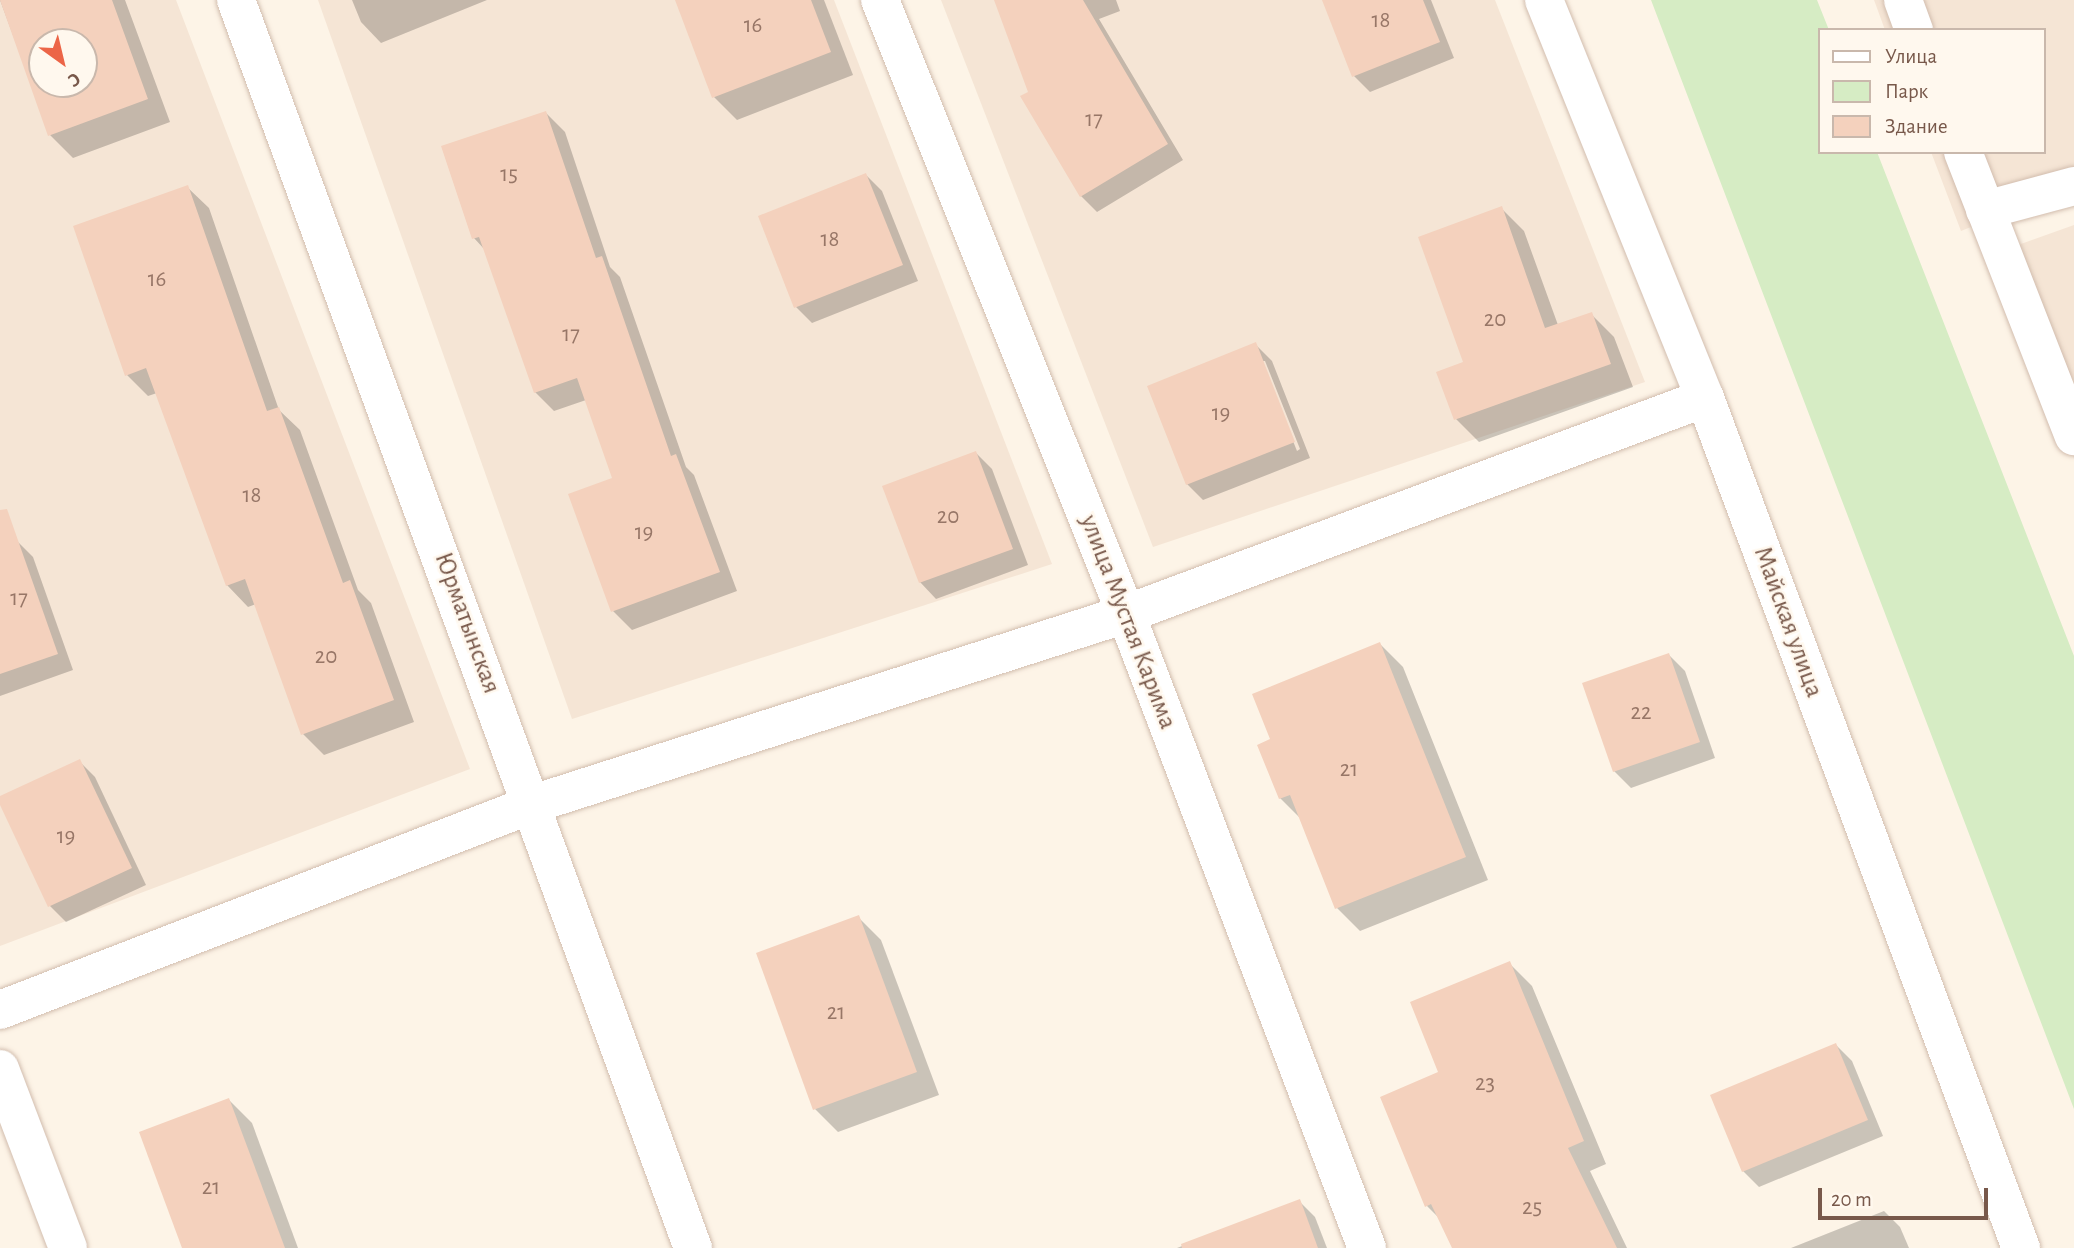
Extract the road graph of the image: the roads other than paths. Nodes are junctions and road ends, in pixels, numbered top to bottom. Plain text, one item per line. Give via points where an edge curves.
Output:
1 (236, 0) edge
2 (880, 0) edge
3 (1544, 0) edge
4 (1903, 0) edge
5 (1913, 28) edge
6 (1964, 154) edge
7 (2074, 186) edge
8 (1985, 210) junction
9 (1705, 398) junction
10 (2074, 436) edge
11 (1126, 614) junction
12 (533, 804) junction
13 (0, 1010) edge
14 (0, 1069) edge
15 (68, 1248) edge
16 (693, 1248) edge
17 (1367, 1248) edge
18 (2021, 1248) edge

1 - 12 street, Юрматынская
2 - 11 street, улица Мустая Карима
3 - 9 street, Майская улица
4 - 5 street
6 - 8 street
7 - 8 street
8 - 10 street
9 - 11 street
9 - 18 street, Майская улица
11 - 12 street
11 - 17 street, улица Мустая Карима
12 - 13 street
12 - 16 street, Юрматынская
14 - 15 street

